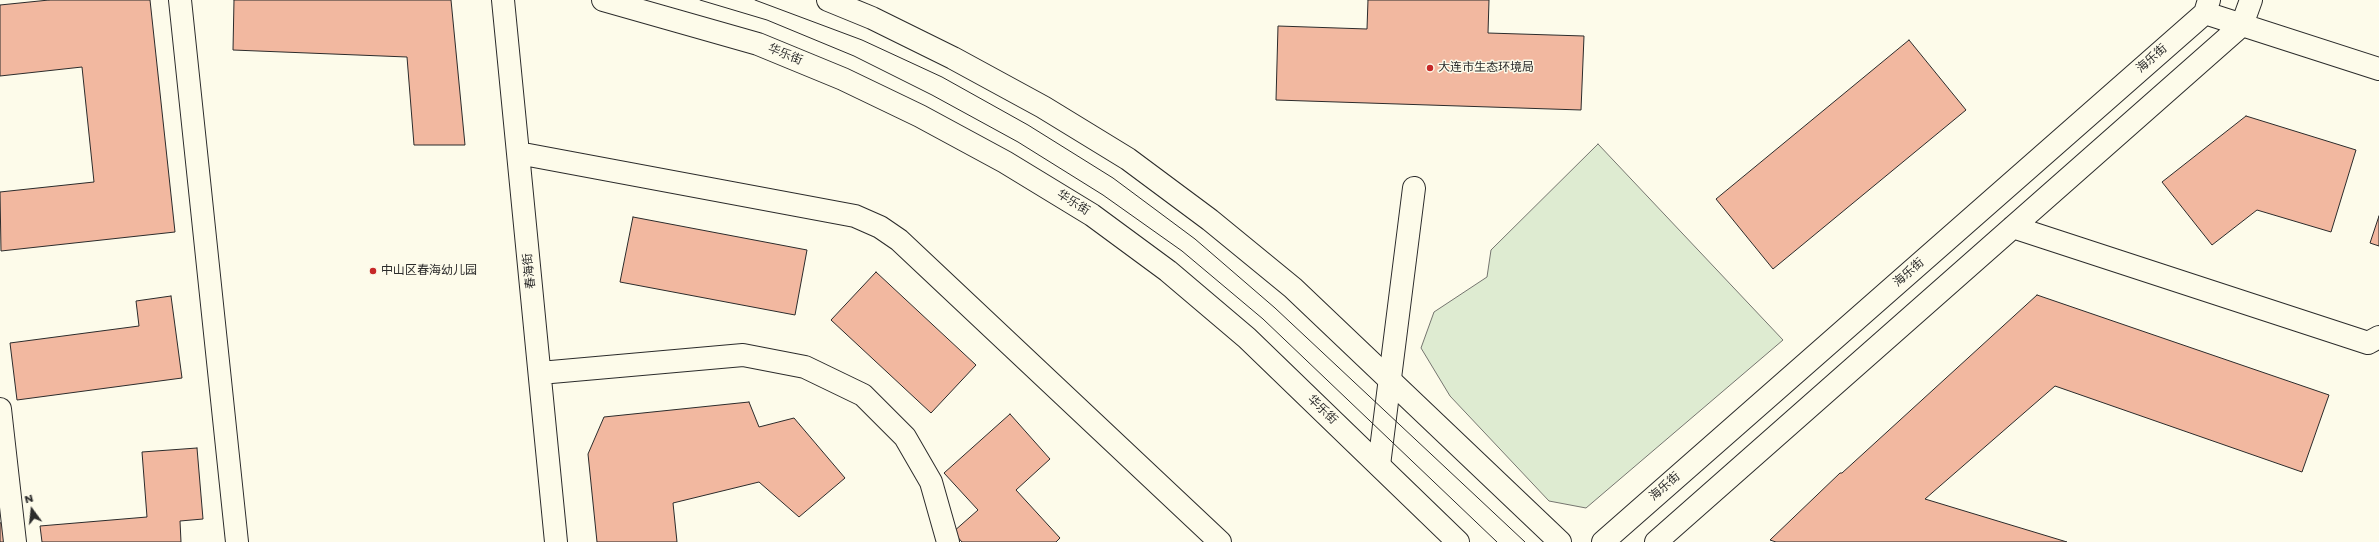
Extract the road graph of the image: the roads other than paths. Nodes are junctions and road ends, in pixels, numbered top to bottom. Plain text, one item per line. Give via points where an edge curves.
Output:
1 (180, 0) edge
2 (503, 0) edge
3 (603, 0) edge
4 (828, 0) edge
5 (2251, 0) edge
6 (2207, 7) edge
7 (2242, 25) junction
8 (2379, 69) edge
9 (518, 153) junction
10 (1414, 188) dead end
11 (2013, 227) junction
12 (2379, 337) edge
13 (540, 373) junction
14 (1389, 380) junction
15 (0, 409) edge
16 (1379, 465) junction
17 (15, 542) edge
18 (237, 542) edge
19 (556, 542) edge
20 (948, 542) edge
21 (1220, 542) edge
22 (1458, 542) edge
23 (1560, 542) edge
24 (1603, 542) edge
25 (1656, 542) edge

1 - 18 main road
2 - 9 main road, 春海街
3 - 16 main road, 华乐街 via 758,44 871,92 1005,162 1092,215 1168,271 1248,338
4 - 14 main road via 953,58 1043,106 1128,159 1210,220 1293,288
5 - 7 main road
6 - 7 main road
6 - 24 main road, 海乐街
7 - 8 main road
7 - 11 main road
9 - 13 main road, 春海街
9 - 21 main road via 855,216 880,228 899,240
10 - 14 main road
11 - 12 main road via 2368,343
11 - 25 main road
13 - 19 main road, 春海街
13 - 20 main road via 743,355 805,367 863,395 905,437 931,482
14 - 16 main road
14 - 23 main road
15 - 17 main road
16 - 22 main road, 华乐街

